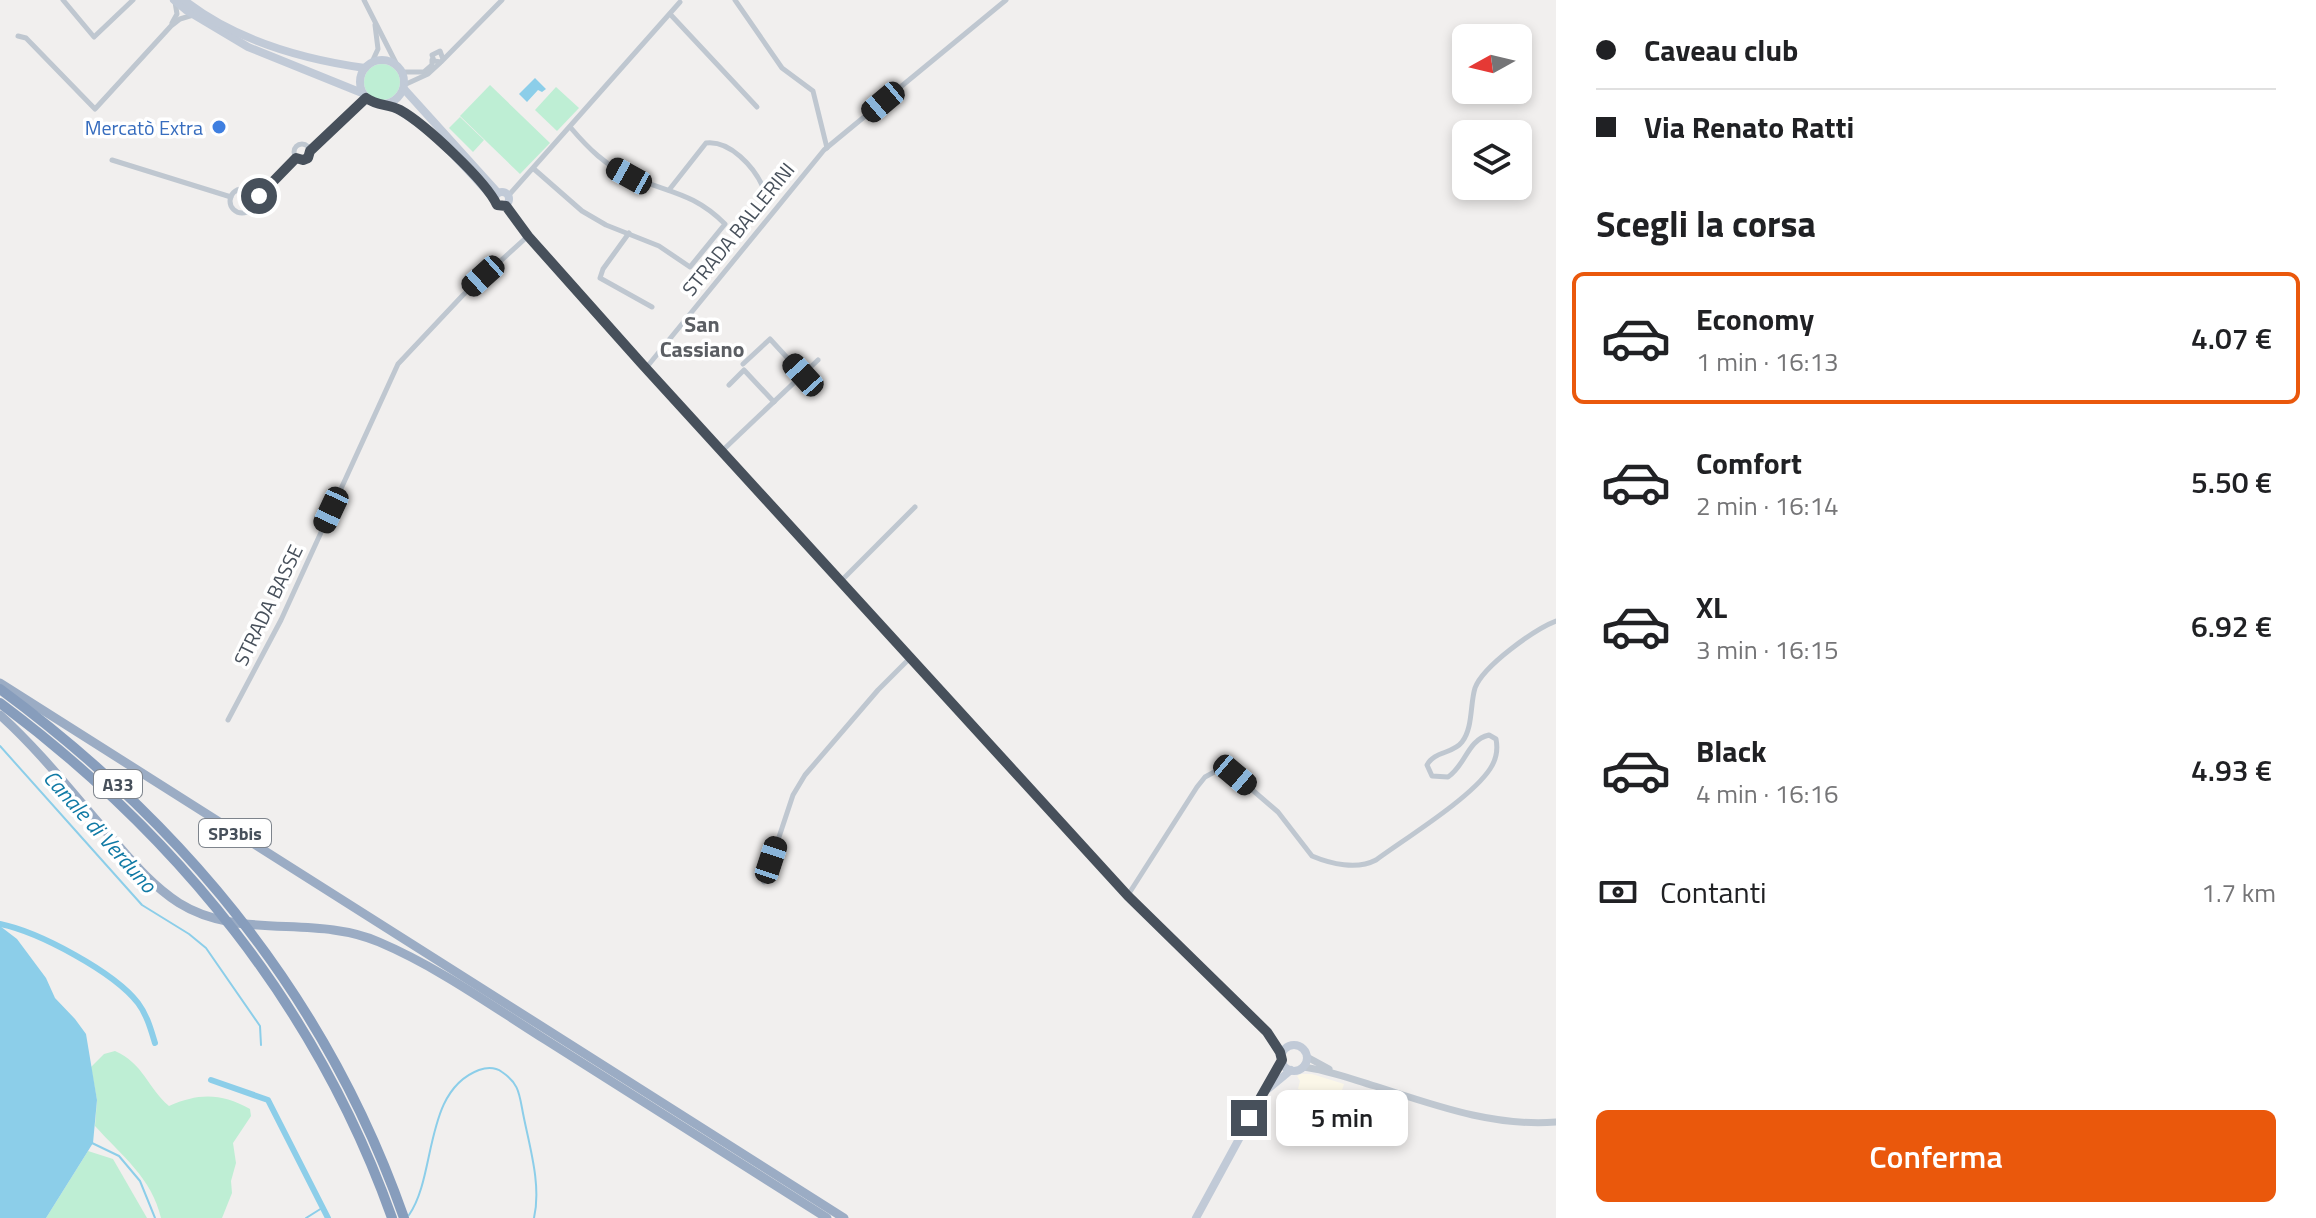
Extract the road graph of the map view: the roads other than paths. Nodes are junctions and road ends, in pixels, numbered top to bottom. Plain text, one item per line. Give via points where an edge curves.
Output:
1 (63, 0) edge
2 (175, 0) edge
3 (184, 0) edge
4 (364, 0) edge
5 (502, 0) edge
6 (735, 0) edge
7 (1006, 0) edge
8 (131, 1) edge
9 (680, 2) dead end
10 (670, 14) junction
11 (194, 15) junction
12 (372, 16) junction
13 (171, 26) junction
14 (18, 36) dead end
15 (442, 58) junction
16 (432, 59) junction
17 (368, 65) junction
18 (399, 68) junction
19 (404, 87) junction
20 (364, 95) junction
21 (388, 104) junction
22 (757, 107) dead end
23 (571, 128) junction
24 (827, 148) junction
25 (310, 151) junction
26 (296, 158) junction
27 (112, 160) dead end
28 (534, 169) junction
29 (763, 187) dead end
30 (669, 190) junction
31 (496, 196) junction
32 (231, 197) junction
33 (254, 198) junction
34 (507, 201) junction
35 (629, 233) junction
36 (528, 236) junction
37 (652, 307) dead end
38 (818, 360) dead end
39 (743, 364) dead end
40 (646, 368) junction
41 (803, 375) junction
42 (729, 385) dead end
43 (774, 402) junction
44 (723, 450) junction
45 (915, 507) dead end
46 (842, 580) junction
47 (1556, 621) edge
48 (911, 656) junction
49 (0, 686) edge
50 (0, 703) edge
51 (0, 715) edge
52 (228, 720) dead end
53 (764, 882) dead end
54 (1128, 896) junction
55 (1267, 1032) junction
56 (1289, 1046) junction
57 (1307, 1057) junction
58 (1282, 1058) junction
59 (1303, 1067) junction
60 (1291, 1070) junction
61 (1338, 1074) junction
62 (1262, 1095) junction
63 (1556, 1122) edge
64 (392, 1218) edge
65 (404, 1218) edge
66 (827, 1218) edge
67 (844, 1218) edge
68 (1196, 1218) edge

1 - 8 street via 94,37
2 - 11 main road
2 - 13 street via 177,14
3 - 17 main road via 221,25 287,53
4 - 12 street
5 - 15 street
6 - 24 street via 782,68 813,91
7 - 24 street, STRADA BALLERINI
9 - 10 street
10 - 22 street
10 - 23 street
11 - 13 street
11 - 20 main road via 248,47
12 - 17 street via 378,49
12 - 18 street
13 - 14 street via 95,109 27,39
15 - 16 street
15 - 16 street via 434,52
15 - 19 street via 428,74
16 - 18 street via 424,72
17 - 18 main road via 385,60
17 - 20 main road via 360,80
18 - 19 main road
19 - 21 main road
19 - 31 main road
20 - 21 main road via 375,104
20 - 25 street
21 - 31 main road via 436,138
23 - 28 street
23 - 30 street via 612,167
24 - 40 street, STRADA BALLERINI
25 - 26 street via 306,159
25 - 26 street via 298,145
26 - 33 street
27 - 32 street
28 - 34 street
28 - 35 street via 582,211
29 - 30 street via 738,154 712,142
30 - 35 street via 709,207 725,224 690,267
31 - 34 main road via 497,205
32 - 33 street via 244,189
32 - 33 street via 231,205 240,212 251,209
34 - 36 main road
35 - 37 street via 600,278
36 - 40 main road
36 - 52 street, STRADA BASSE via 398,364 281,620
38 - 41 street
39 - 41 street via 770,339
40 - 44 main road
41 - 43 street
42 - 43 street via 744,370
43 - 44 street
44 - 46 main road
45 - 46 street
46 - 48 main road
47 - 54 street via 1482,675 1463,741 1427,765 1432,776 1448,777 1474,742 1489,735 1496,739 1497,749 1492,767 1464,795 1376,860 1351,866 1312,856 1278,812 1235,775 1218,770 1197,787
48 - 53 street via 805,775 793,795
48 - 54 main road
49 - 65 highway, A33 via 114,781 172,838 261,946 327,1048
49 - 67 highway, SP3bis
50 - 64 highway, A33 via 132,813 249,949 315,1050
51 - 66 highway via 138,868 184,905 239,923 359,935 397,951
54 - 55 main road
55 - 56 main road
55 - 58 main road
56 - 57 main road via 1300,1047
56 - 58 main road
57 - 59 main road
57 - 61 street
58 - 60 main road
58 - 62 main road
59 - 60 main road
59 - 61 street
60 - 62 main road
61 - 63 street via 1476,1117
62 - 68 main road

